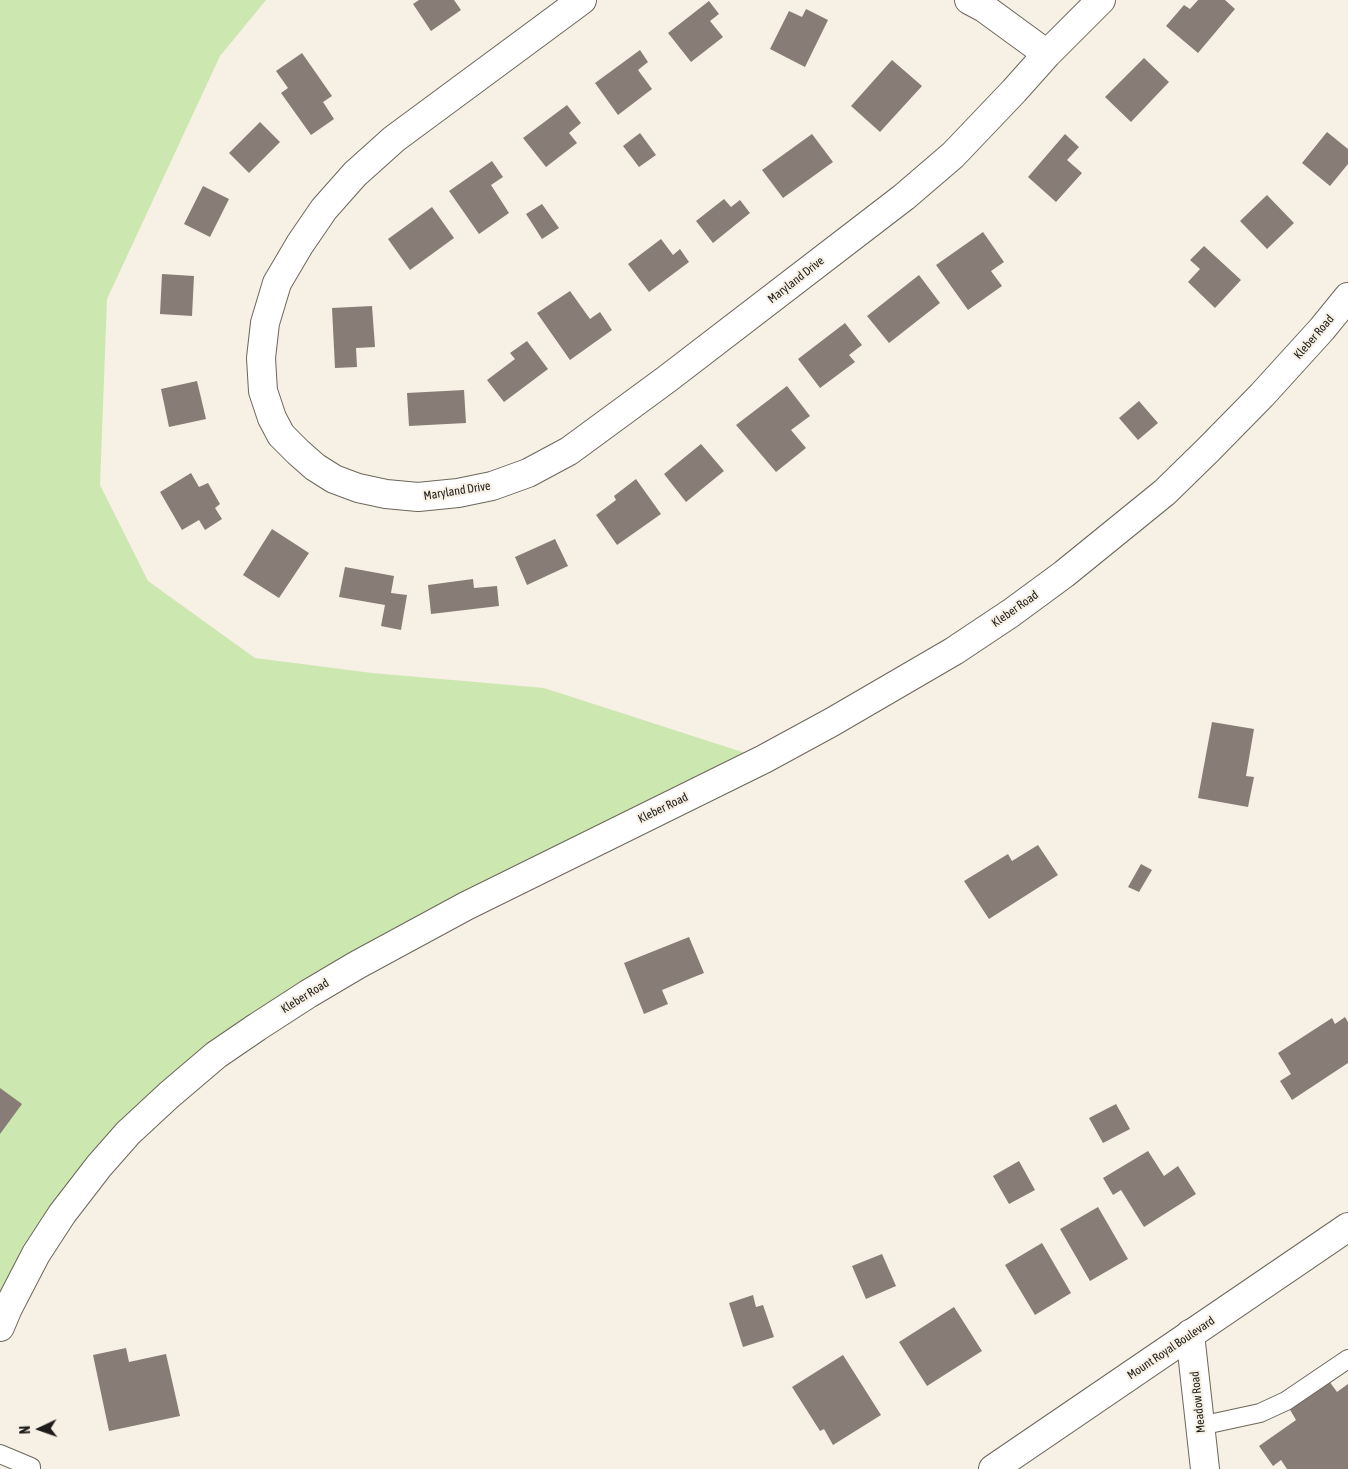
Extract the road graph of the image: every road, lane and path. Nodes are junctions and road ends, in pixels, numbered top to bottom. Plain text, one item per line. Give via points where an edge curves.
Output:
1 (582, 0) edge
2 (968, 0) edge
3 (1101, 0) edge
4 (1047, 54) junction
5 (1348, 297) edge
6 (1348, 1227) edge
7 (0, 1326) edge
8 (1190, 1334) junction
9 (1348, 1359) edge
10 (1200, 1426) junction
11 (0, 1454) edge
12 (31, 1469) edge
13 (993, 1469) edge
14 (1205, 1469) edge

1 - 4 street, Maryland Drive via 394,139 355,174 324,209 277,283 264,323 263,391 281,435 315,467 334,479 386,494 418,497 458,493 492,486 528,473 569,451 667,380 904,197 953,155
2 - 4 street
3 - 4 street, Maryland Drive
5 - 7 street, Kleber Road via 1262,395 1165,492 1011,613 954,651 764,759 466,906 365,960 216,1055 128,1133 99,1166 36,1254
6 - 8 street, Mount Royal Boulevard
8 - 10 street, Meadow Road
8 - 13 street, Mount Royal Boulevard
9 - 10 lane via 1286,1401 1260,1413
10 - 14 street, Meadow Road
11 - 12 lane

